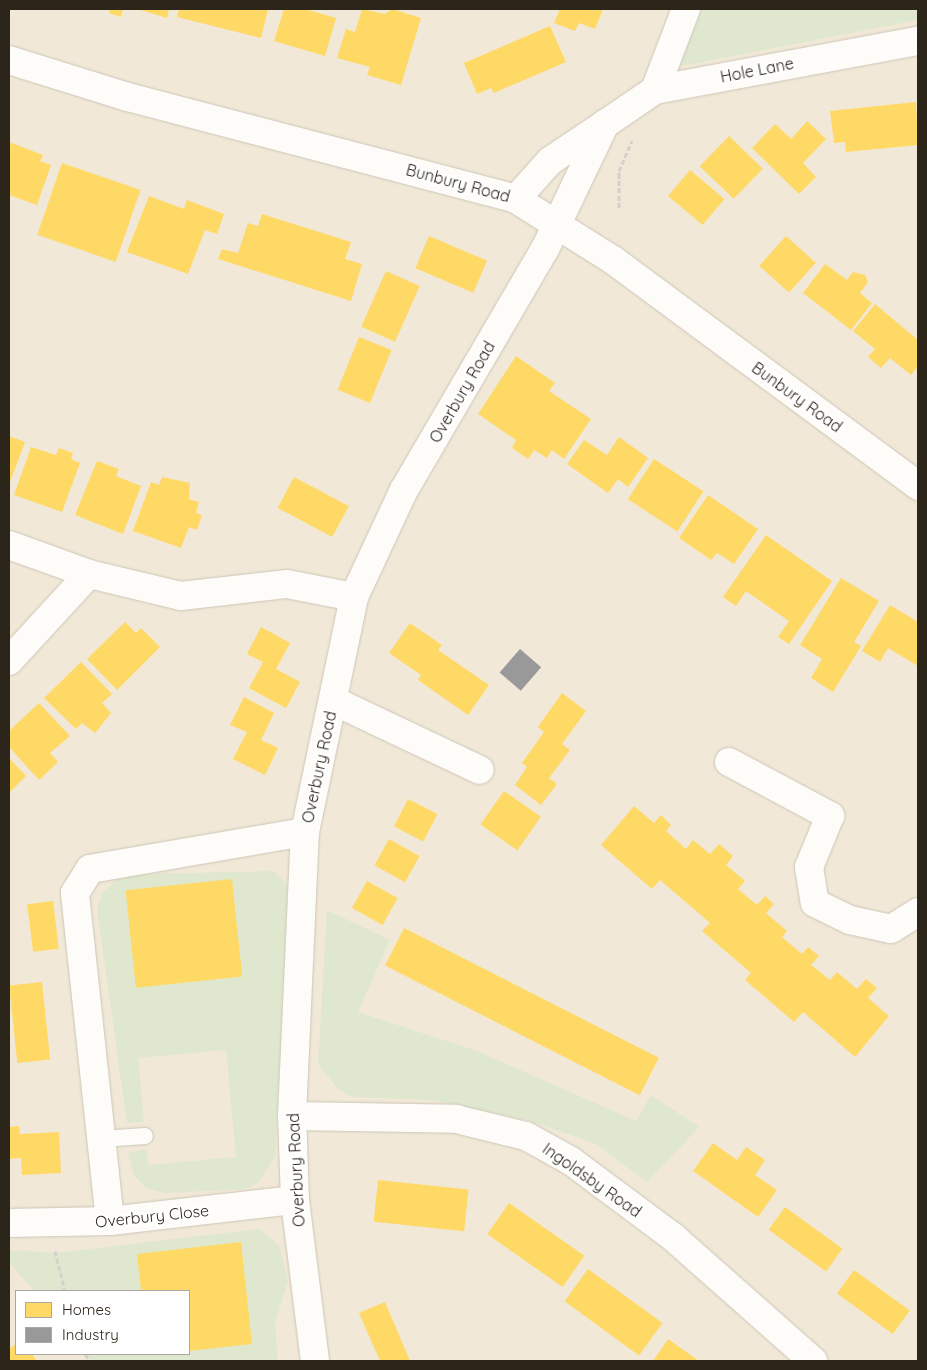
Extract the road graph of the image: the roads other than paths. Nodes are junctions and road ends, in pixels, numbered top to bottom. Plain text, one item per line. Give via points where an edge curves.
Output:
1 (686, 9) edge
2 (918, 41) edge
3 (9, 60) edge
4 (655, 90) junction
5 (606, 124) junction
6 (516, 199) junction
7 (557, 225) junction
8 (918, 486) edge
9 (9, 545) edge
10 (89, 574) junction
11 (354, 597) junction
12 (9, 660) edge
13 (334, 701) junction
14 (729, 762) dead end
15 (480, 770) dead end
16 (305, 832) junction
17 (918, 912) edge
18 (292, 1116) junction
19 (145, 1136) dead end
20 (102, 1139) junction
21 (295, 1200) junction
22 (110, 1221) junction
23 (9, 1223) edge
24 (315, 1361) edge
25 (813, 1361) edge

1 - 4 street
2 - 4 street, Hole Lane
3 - 6 street, Bunbury Road via 128,97
4 - 5 street, Hole Lane
5 - 6 street, Hole Lane via 550,161
5 - 7 street, Hole Lane
6 - 7 street, Bunbury Road
7 - 8 street, Bunbury Road via 612,260
7 - 11 street, Overbury Road via 404,490
9 - 10 street
10 - 11 street via 181,596 287,584
10 - 12 street
11 - 13 street, Overbury Road
13 - 15 street
13 - 16 street, Overbury Road
14 - 17 street via 830,816 809,867 815,903 850,920 891,929
16 - 18 street, Overbury Road
16 - 20 street via 90,869 76,893
18 - 21 street, Overbury Road
18 - 25 street, Ingoldsby Road via 456,1119 526,1136 571,1161 673,1237
19 - 20 lane
20 - 22 street
21 - 22 street, Overbury Close
21 - 24 street, Overbury Road
22 - 23 street, Overbury Close

